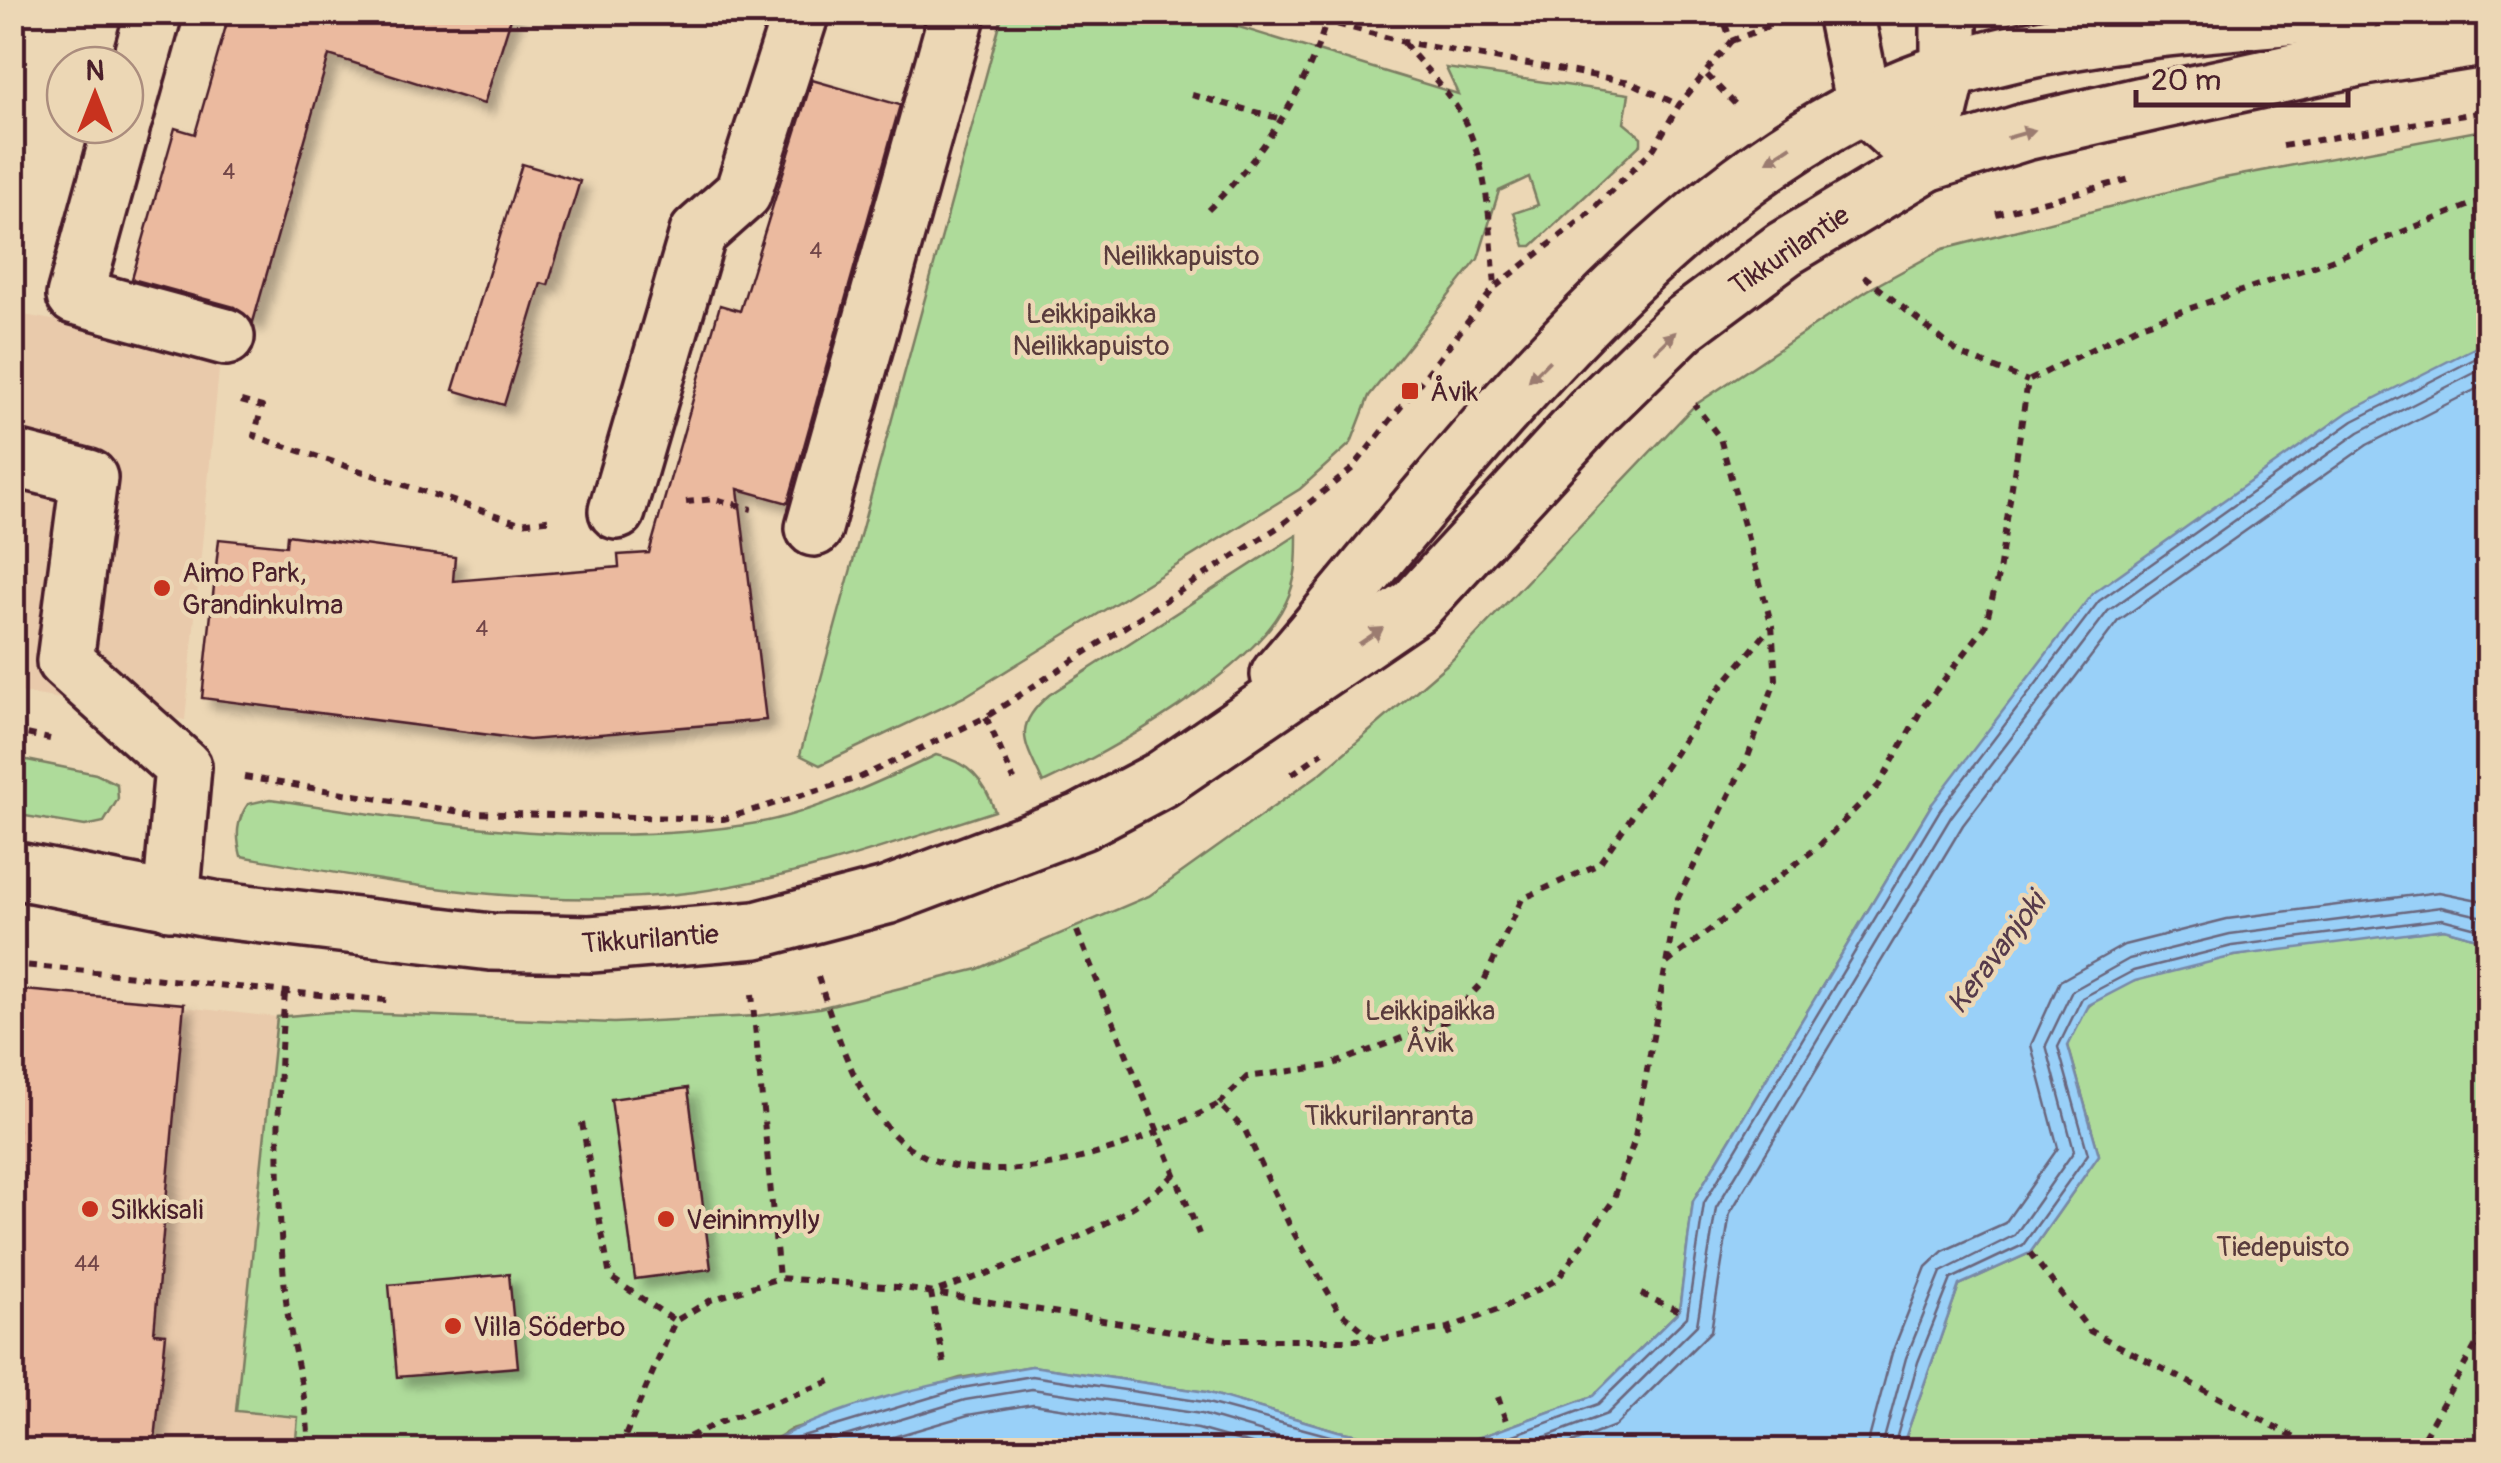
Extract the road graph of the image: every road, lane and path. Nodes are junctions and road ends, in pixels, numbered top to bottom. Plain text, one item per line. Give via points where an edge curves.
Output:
1 (154, 12) edge
2 (801, 12) edge
3 (958, 12) edge
4 (1290, 12) edge
5 (1320, 12) edge
6 (1330, 12) edge
7 (1720, 12) edge
8 (1846, 12) edge
9 (1949, 12) edge
10 (2352, 12) edge
11 (2379, 12) edge
12 (1792, 17) dead end
13 (2488, 19) edge
14 (1326, 24) junction
15 (2488, 37) edge
16 (1732, 41) junction
17 (1404, 42) junction
18 (145, 45) edge
19 (1948, 70) junction
20 (1192, 95) dead end
21 (1679, 105) junction
22 (1864, 105) junction
23 (2488, 112) edge
24 (1281, 119) junction
25 (116, 145) edge
26 (2273, 148) dead end
27 (1928, 162) junction
28 (2139, 177) dead end
29 (2488, 198) edge
30 (1208, 210) dead end
31 (1989, 216) dead end
32 (1876, 265) dead end
33 (1495, 288) junction
34 (226, 337) dead end
35 (2028, 380) junction
36 (1684, 390) dead end
37 (241, 401) dead end
38 (12, 458) edge
39 (616, 512) junction
40 (814, 528) joint
41 (1772, 626) junction
42 (986, 716) junction
43 (1232, 730) junction
44 (12, 731) edge
45 (70, 743) dead end
46 (184, 767) junction
47 (1019, 792) dead end
48 (18, 873) edge
49 (170, 902) junction
50 (1077, 931) dead end
51 (12, 964) edge
52 (1666, 964) junction
53 (818, 976) dead end
54 (751, 988) dead end
55 (1219, 1104) junction
56 (582, 1123) dead end
57 (1162, 1135) junction
58 (1177, 1172) junction
59 (1199, 1234) dead end
60 (2030, 1253) dead end
61 (779, 1278) junction
62 (932, 1293) junction
63 (1641, 1294) dead end
64 (1679, 1311) dead end
65 (675, 1321) junction
66 (2488, 1324) edge
67 (1448, 1328) junction
68 (1375, 1340) junction
69 (1453, 1342) dead end
70 (944, 1362) dead end
71 (831, 1382) dead end
72 (1498, 1397) dead end
73 (1508, 1428) dead end
74 (308, 1450) edge
75 (619, 1450) edge
76 (660, 1450) edge
77 (2320, 1450) edge
78 (2416, 1450) edge

1 - 18 main road
2 - 39 main road via 743,193 698,233
3 - 40 main road
4 - 14 path
5 - 14 path
6 - 14 path
7 - 16 path
8 - 22 main road
9 - 19 main road
10 - 19 main road, Tikkurilantie via 2126,34
11 - 13 main road
12 - 16 path
14 - 17 path
14 - 24 path
27 -> 15 main road, Tikkurilantie via 2141,106
16 - 21 path
17 - 21 path via 1630,82
17 - 33 path via 1458,108 1470,134
19 - 22 main road, Tikkurilantie
19 - 27 main road
20 - 24 path
21 - 33 path via 1654,148 1584,217
22 - 27 main road
22 -> 43 main road, Tikkurilantie via 1776,154 1620,291 1512,398
23 - 26 path
24 - 30 path via 1248,170
25 - 34 main road via 74,296
43 -> 27 main road, Tikkurilantie via 1416,606 1682,325 1807,233
28 - 31 path
29 - 35 path via 2138,326
32 - 35 path via 1861,273 1960,354
33 - 42 path via 1352,469 1280,526
35 - 52 path via 2000,572 1985,627 1923,707 1879,785 1819,846
36 - 41 path via 1720,438
37 - 39 path via 262,406 254,436 520,523
38 - 46 main road via 89,478 65,661
39 - 40 path via 716,498
41 - 52 path via 1776,679 1748,757 1678,898
41 - 55 path via 1719,690 1599,864 1522,899 1484,981 1447,1021 1328,1066 1247,1077
42 - 46 path via 861,777 724,819 467,813
42 - 47 path
43 - 49 main road, Tikkurilantie via 1162,779 1081,822 886,896 756,930 591,944 491,942
44 - 45 path
46 - 49 main road
48 - 49 main road, Tikkurilantie
50 - 57 path
51 - 74 path via 285,994 280,1160 286,1301 309,1413
52 - 67 path via 1646,1089 1613,1201 1558,1279
53 - 57 path via 845,1058 893,1134 924,1158 1002,1172
54 - 61 path
55 - 57 path
55 - 68 path via 1245,1130 1339,1311
56 - 65 path via 610,1276
57 - 58 path
58 - 59 path
58 - 62 path via 1152,1196 1046,1253
60 - 77 path via 2090,1331
61 - 62 path
61 - 65 path via 711,1300
62 - 68 path via 1227,1340
62 - 70 path
63 - 64 path
65 - 75 path
66 - 78 path
67 - 68 path
67 - 69 path
71 - 76 path
72 - 73 path

